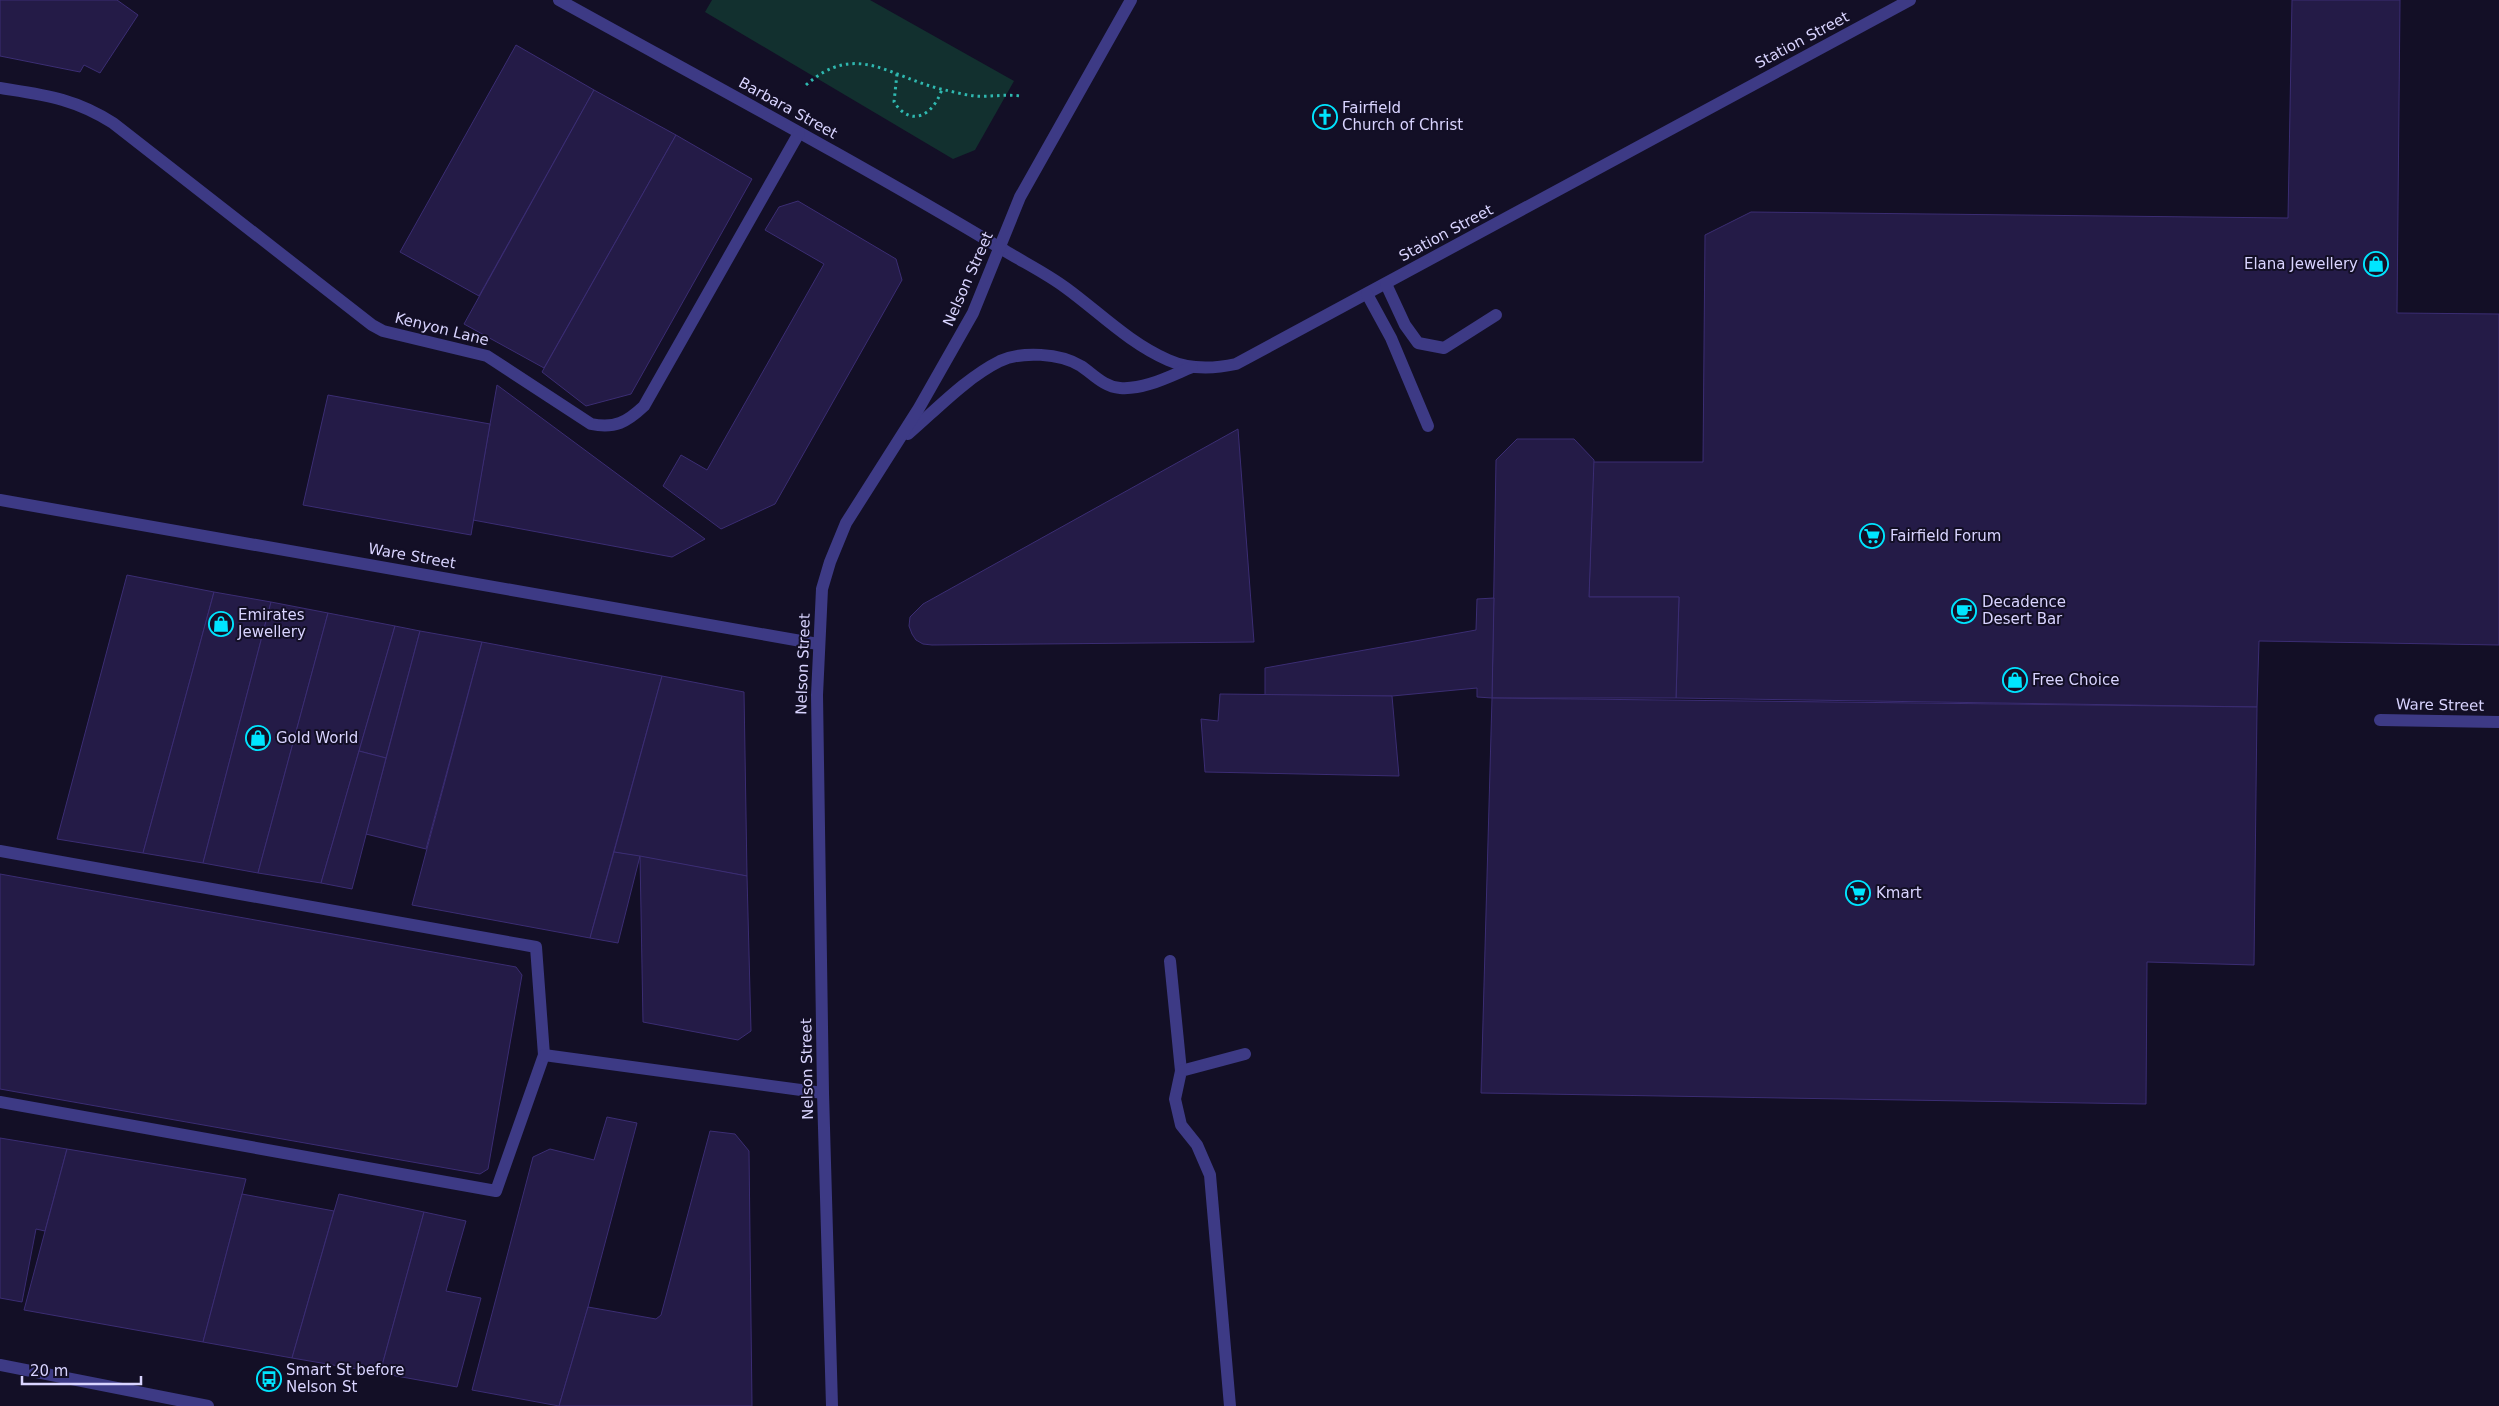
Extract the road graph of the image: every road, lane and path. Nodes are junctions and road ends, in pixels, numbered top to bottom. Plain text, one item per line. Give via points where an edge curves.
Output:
1 (559, 0) edge
2 (1131, 0) edge
3 (1910, 0) edge
4 (897, 74) junction
5 (806, 84) dead end
6 (0, 88) edge
7 (942, 89) junction
8 (1020, 96) dead end
9 (799, 133) junction
10 (1000, 248) junction
11 (1386, 284) junction
12 (1368, 294) junction
13 (1496, 315) dead end
14 (1192, 367) junction
15 (1426, 421) dead end
16 (899, 441) junction
17 (0, 500) edge
18 (818, 644) junction
19 (2380, 720) dead end
20 (2499, 722) edge
21 (0, 851) edge
22 (1170, 961) dead end
23 (1245, 1054) dead end
24 (544, 1055) junction
25 (1181, 1071) junction
26 (823, 1093) junction
27 (0, 1102) edge
28 (0, 1365) edge
29 (208, 1406) edge
30 (832, 1406) edge
31 (1230, 1406) edge

1 - 9 street, Barbara Street
2 - 10 street, Nelson Street via 1020,197
3 - 11 street, Station Street
4 - 5 path via 863,63 846,63 822,71
4 - 7 path
4 - 7 path via 894,102 906,114 915,117 931,110
6 - 9 street, Kenyon Lane via 54,96 92,110 372,325 383,331 487,356 591,424 606,427 632,418 644,406
7 - 8 path via 976,96
9 - 10 street, Barbara Street
10 - 14 street, Station Street via 1064,286 1143,348 1169,361
10 - 16 street, Nelson Street via 973,313
11 - 12 street, Station Street
11 - 13 street via 1405,325 1418,343 1444,348
12 - 14 street, Station Street via 1236,364 1213,369
12 - 15 street via 1391,338
14 - 16 street via 1140,387 1118,388 1102,382 1079,365 1058,358 1034,354 1002,360 979,374
16 - 18 street, Nelson Street via 846,523 830,562 822,589
17 - 18 street, Ware Street
18 - 26 street, Nelson Street
19 - 20 street, Ware Street
21 - 24 street via 536,947
22 - 25 street
23 - 25 street
24 - 26 street
24 - 27 street via 496,1191
25 - 31 street via 1175,1100 1180,1125 1196,1145 1210,1175
26 - 30 street, Nelson Street
28 - 29 street

